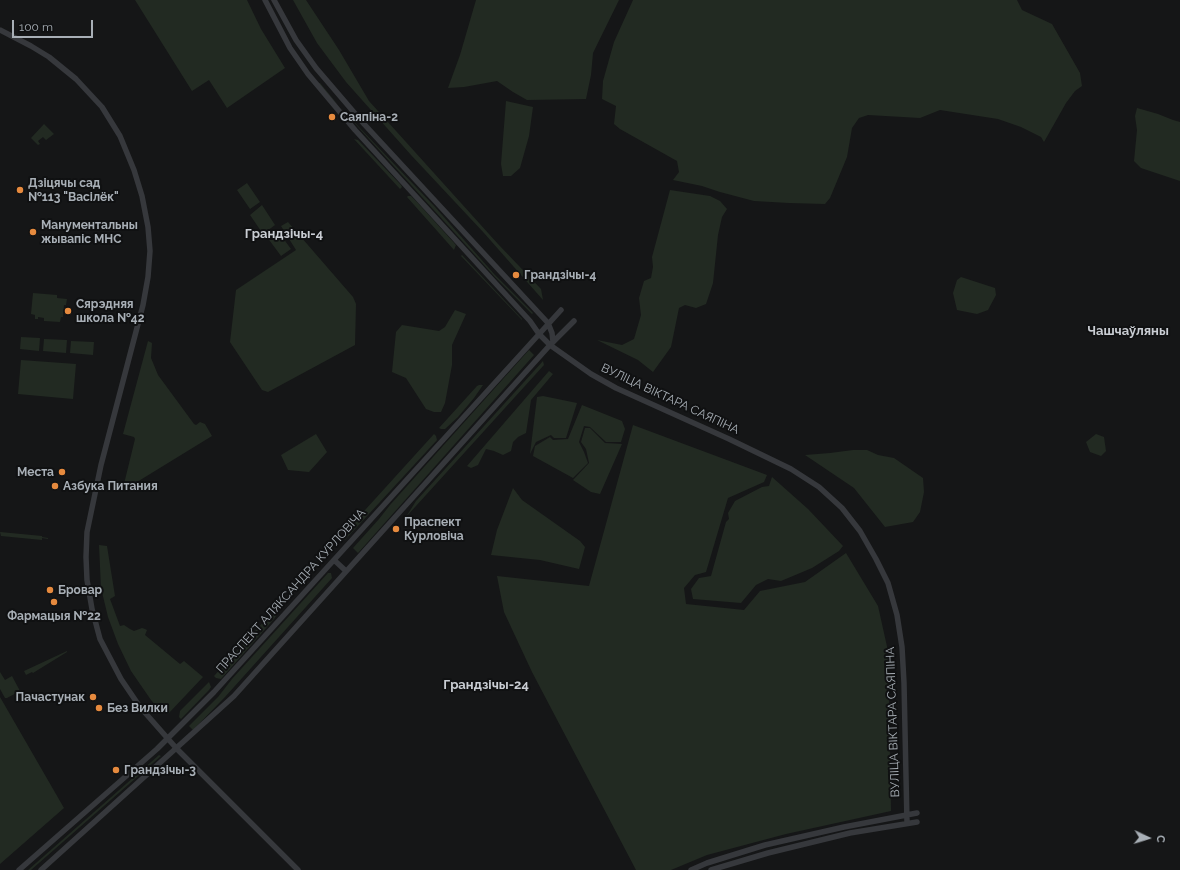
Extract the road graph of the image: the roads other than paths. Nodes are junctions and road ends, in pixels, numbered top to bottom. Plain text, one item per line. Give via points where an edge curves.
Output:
1 (265, 0) edge
2 (274, 0) edge
3 (0, 30) edge
4 (316, 68) junction
5 (308, 74) junction
6 (561, 310) dead end
7 (574, 322) dead end
8 (548, 323) junction
9 (539, 334) junction
10 (552, 344) junction
11 (334, 560) junction
12 (346, 571) junction
13 (168, 739) junction
14 (177, 749) junction
15 (917, 813) dead end
16 (907, 815) junction
17 (917, 822) dead end
18 (907, 823) junction
19 (19, 870) edge
20 (40, 870) edge
21 (298, 870) edge
22 (691, 870) edge
23 (711, 870) edge

1 - 5 street, ВУЛІЦА ВІКТАРА САЯПІНА via 290,48
2 - 4 street via 296,40
3 - 13 street via 49,57 76,79 102,107 120,136 142,196 150,251 148,277 95,490 87,532 86,557 92,609 100,639 128,690
4 - 5 street
4 - 8 street via 364,124
5 - 9 street, ВУЛІЦА ВІКТАРА САЯПІНА via 355,130 530,321
6 - 8 street, ПРАСПЕКТ АЛЯКСАНДРА КУРЛОВІЧА
7 - 10 street
8 - 9 street, ПРАСПЕКТ АЛЯКСАНДРА КУРЛОВІЧА
8 - 10 street via 552,333
9 - 10 street, ВУЛІЦА ВІКТАРА САЯПІНА
9 - 11 street, ПРАСПЕКТ АЛЯКСАНДРА КУРЛОВІЧА
10 - 12 street
10 - 16 street, ВУЛІЦА ВІКТАРА САЯПІНА via 591,374 616,388 791,469 819,487 842,508 860,531 888,583 897,615 904,683
11 - 12 street
11 - 13 street, ПРАСПЕКТ АЛЯКСАНДРА КУРЛОВІЧА
12 - 14 street via 234,696
13 - 14 street
13 - 19 street, ПРАСПЕКТ АЛЯКСАНДРА КУРЛОВІЧА
14 - 20 street
14 - 21 street
15 - 16 street
16 - 18 street, ВУЛІЦА ВІКТАРА САЯПІНА
16 - 22 street via 765,845
17 - 18 street
18 - 23 street via 850,833

